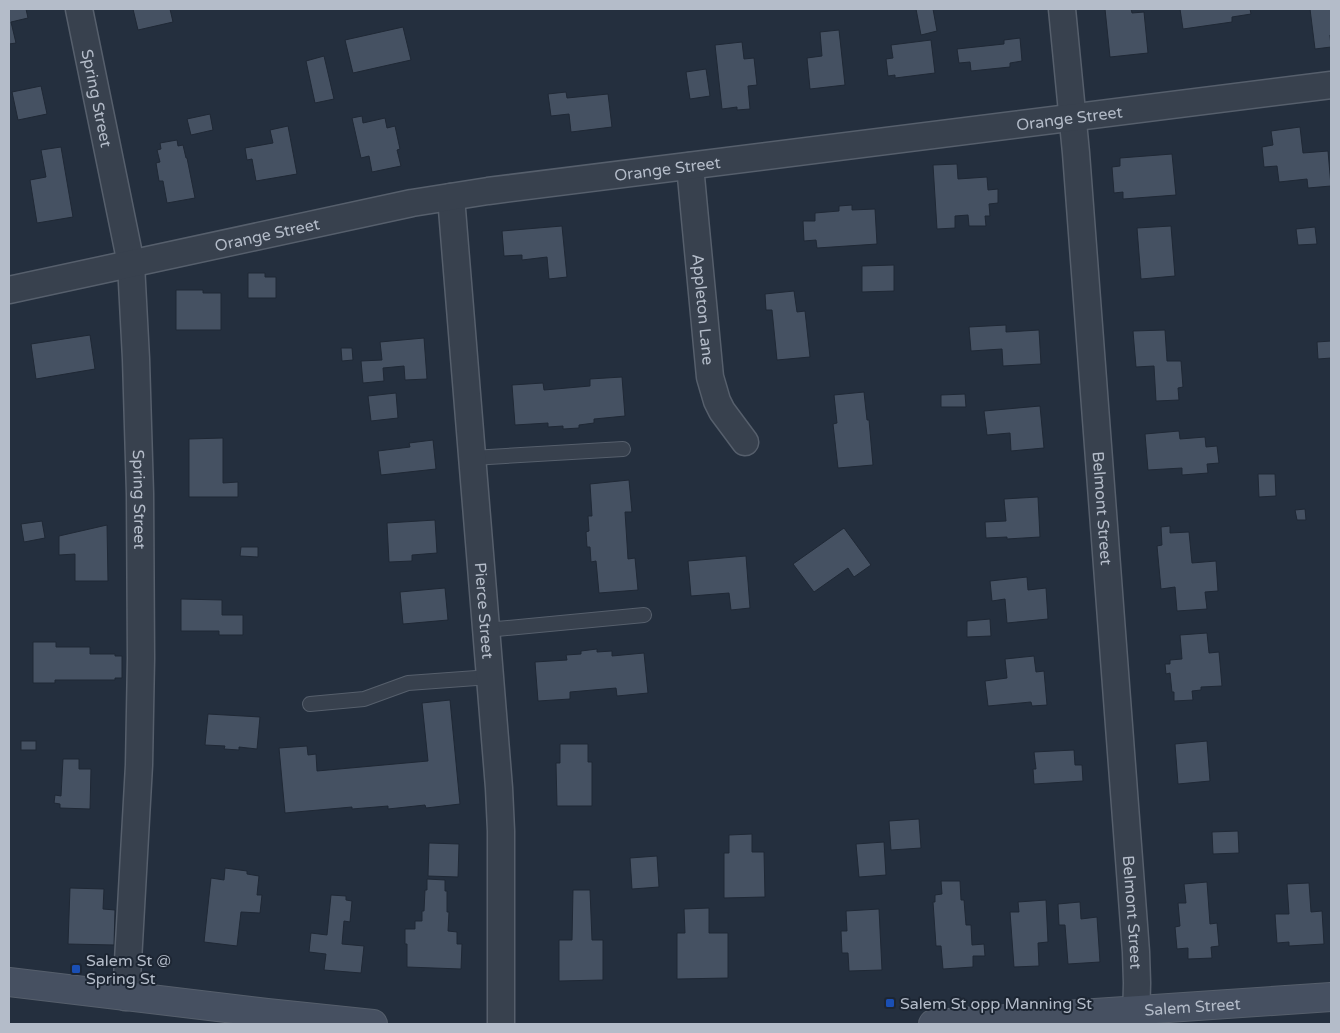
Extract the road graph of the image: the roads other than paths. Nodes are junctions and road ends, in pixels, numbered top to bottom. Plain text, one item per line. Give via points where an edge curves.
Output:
1 (79, 9) edge
2 (1062, 9) edge
3 (1331, 85) edge
4 (1073, 118) junction
5 (690, 166) junction
6 (451, 197) junction
7 (131, 264) junction
8 (9, 290) edge
9 (745, 442) dead end
10 (623, 449) dead end
11 (472, 458) junction
12 (644, 614) dead end
13 (486, 630) junction
14 (490, 677) junction
15 (310, 704) dead end
16 (9, 982) edge
17 (126, 997) junction
18 (1331, 997) edge
19 (1136, 1017) edge
20 (372, 1024) edge
21 (501, 1024) edge
22 (933, 1024) edge

1 - 7 street, Spring Street
2 - 4 street, Belmont Street
3 - 4 street, Orange Street
4 - 5 street, Orange Street
4 - 19 street, Belmont Street via 1135,932
5 - 6 street, Orange Street
5 - 9 street, Appleton Lane via 710,377 722,411
6 - 7 street, Orange Street
6 - 11 street, Pierce Street
7 - 8 street, Orange Street
7 - 17 street, Spring Street via 139,465 141,658 139,765
10 - 11 lane
11 - 13 street, Pierce Street
12 - 13 lane
13 - 14 street, Pierce Street
14 - 15 lane via 408,683 364,699
14 - 21 street, Pierce Street via 501,831
16 - 17 main road
17 - 20 main road
18 - 19 main road, Salem Street
19 - 22 main road, Salem Street

